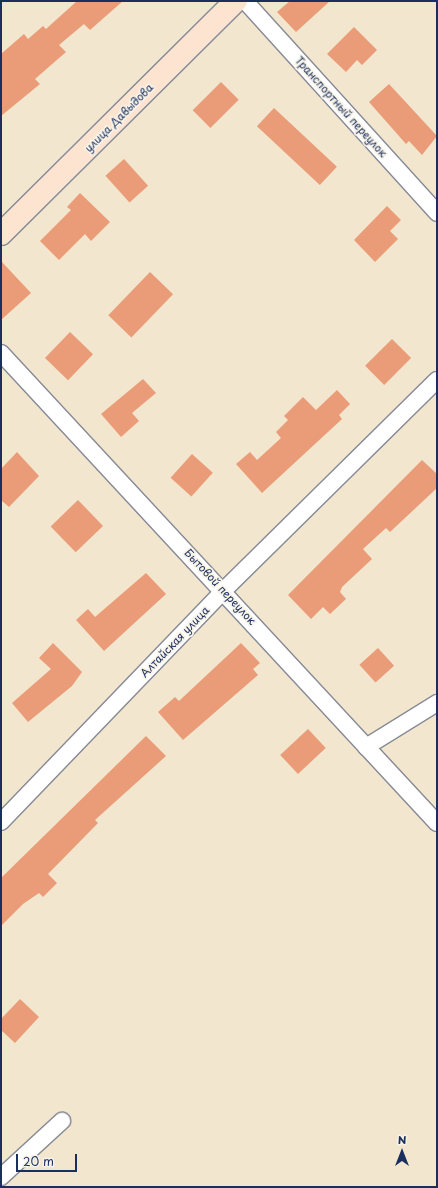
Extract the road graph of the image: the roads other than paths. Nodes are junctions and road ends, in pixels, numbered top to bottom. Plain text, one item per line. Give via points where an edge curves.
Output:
1 (236, 1) edge
2 (245, 1) edge
3 (437, 213) edge
4 (1, 234) edge
5 (1, 353) edge
6 (437, 380) edge
7 (224, 590) junction
8 (437, 703) edge
9 (366, 746) junction
10 (1, 822) edge
11 (437, 823) edge
12 (62, 1121) dead end
13 (1, 1177) edge

1 - 4 main road, улица Давыдова
2 - 3 street, Транспортный переулок
5 - 7 street, Бытовой переулок
6 - 7 street, Алтайская улица
7 - 9 street, Бытовой переулок
7 - 10 street, Алтайская улица
8 - 9 street
9 - 11 street, Бытовой переулок
12 - 13 street

